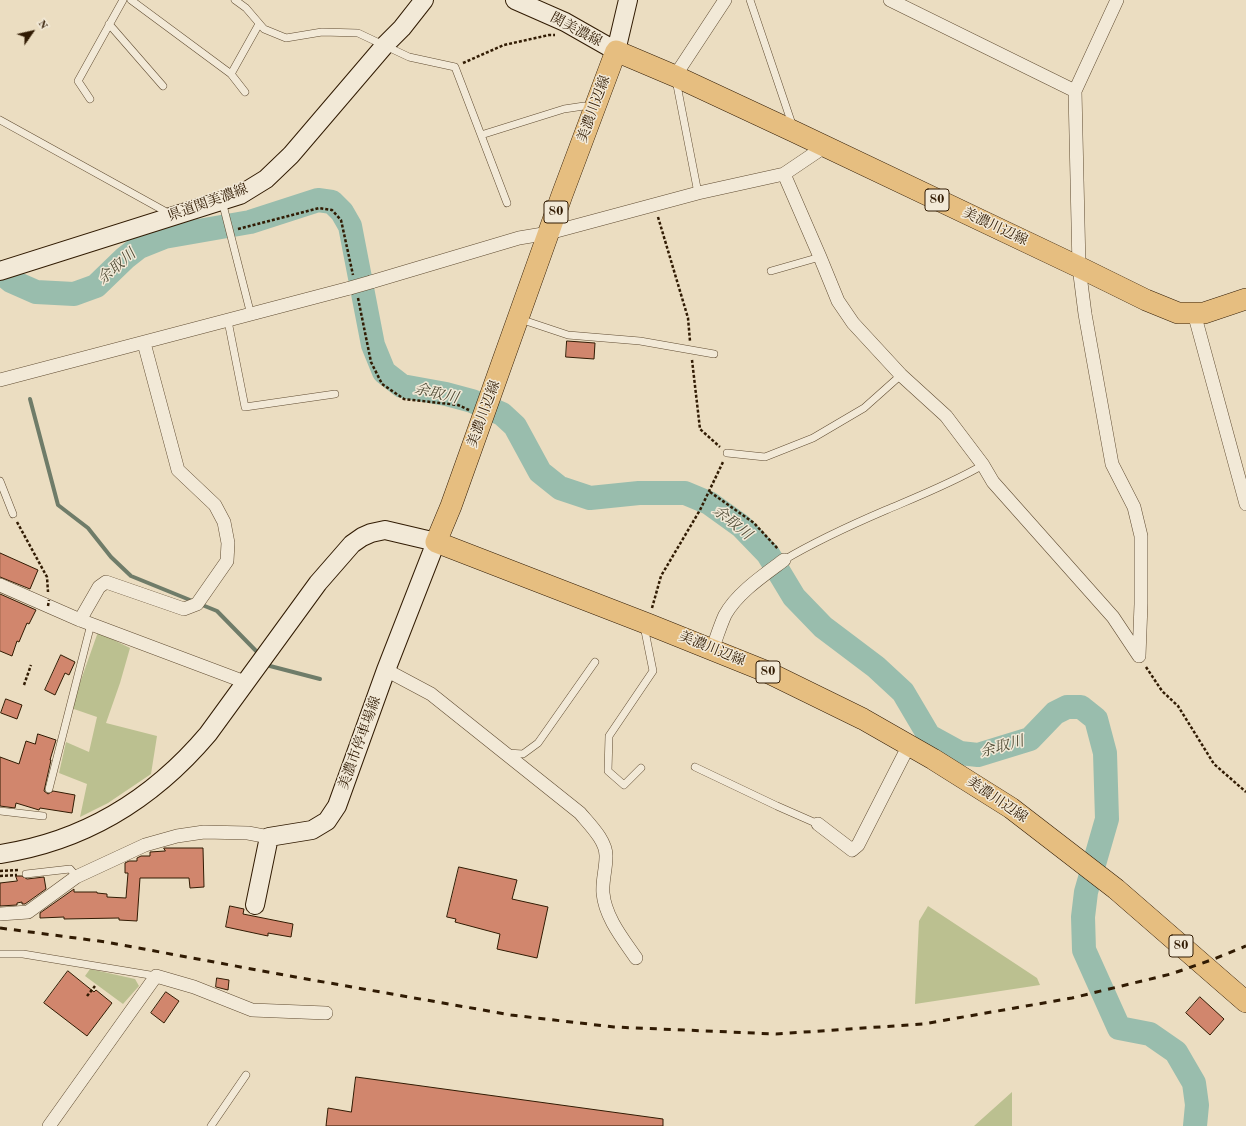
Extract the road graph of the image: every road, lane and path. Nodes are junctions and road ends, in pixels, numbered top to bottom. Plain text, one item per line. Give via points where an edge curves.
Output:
1 (123, 0) edge
2 (131, 0) edge
3 (235, 0) edge
4 (424, 0) edge
5 (515, 0) edge
6 (628, 0) edge
7 (725, 0) edge
8 (750, 0) edge
9 (890, 0) edge
10 (1117, 0) edge
11 (109, 24) junction
12 (259, 24) junction
13 (556, 35) dead end
14 (385, 45) junction
15 (616, 51) junction
16 (455, 67) junction
17 (231, 74) junction
18 (675, 76) junction
19 (163, 86) dead end
20 (1075, 91) junction
21 (245, 92) dead end
22 (90, 99) dead end
23 (594, 109) junction
24 (0, 120) edge
25 (795, 132) junction
26 (481, 135) junction
27 (824, 147) junction
28 (784, 174) junction
29 (698, 193) junction
30 (222, 201) junction
31 (507, 203) dead end
32 (654, 205) junction
33 (174, 216) junction
34 (230, 231) junction
35 (549, 233) junction
36 (820, 257) junction
37 (1080, 267) junction
38 (0, 271) edge
39 (771, 271) dead end
40 (354, 287) junction
41 (1246, 299) edge
42 (1194, 313) junction
43 (251, 315) junction
44 (518, 318) junction
45 (228, 321) junction
46 (144, 343) junction
47 (691, 350) junction
48 (714, 354) dead end
49 (901, 375) junction
50 (0, 380) edge
51 (335, 394) dead end
52 (483, 415) junction
53 (727, 453) junction
54 (983, 465) junction
55 (0, 482) edge
56 (710, 492) junction
57 (1246, 504) edge
58 (13, 514) joint
59 (436, 542) junction
60 (784, 560) junction
61 (0, 585) edge
62 (48, 606) dead end
63 (85, 622) junction
64 (646, 623) junction
65 (712, 650) junction
66 (1139, 656) junction
67 (595, 662) dead end
68 (31, 665) dead end
69 (386, 670) junction
70 (245, 682) junction
71 (24, 684) dead end
72 (909, 745) junction
73 (504, 753) junction
74 (694, 767) dead end
75 (641, 768) dead end
76 (49, 789) dead end
77 (1246, 792) edge
78 (0, 811) edge
79 (43, 816) dead end
80 (818, 824) joint
81 (269, 837) junction
82 (0, 854) edge
83 (0, 872) edge
84 (26, 874) junction
85 (0, 876) edge
86 (77, 877) junction
87 (254, 905) dead end
88 (0, 914) edge
89 (0, 954) edge
90 (636, 958) dead end
91 (156, 976) junction
92 (95, 986) dead end
93 (87, 996) dead end
94 (1246, 1002) edge
95 (326, 1013) dead end
96 (246, 1075) dead end
97 (49, 1126) edge
98 (211, 1126) edge

1 - 11 lane
2 - 17 lane
3 - 12 lane via 246,8
4 - 14 main road
5 - 15 main road, 関美濃線 via 565,22
6 - 15 main road
7 - 18 street
8 - 25 lane
9 - 20 street
10 - 20 street
11 - 19 lane
11 - 22 lane via 78,81
12 - 14 lane via 264,30 286,38 322,32 358,33
12 - 17 lane
13 - 16 path via 504,45
14 - 16 lane via 409,57
14 - 30 main road, 県道関美濃線 via 291,155 266,179 240,195
15 - 18 main road, 美濃川辺線 / 80
15 - 23 main road, 美濃川辺線 / 80
16 - 26 lane
17 - 21 lane
18 - 25 main road, 美濃川辺線 / 80
18 - 29 lane
20 - 37 street
23 - 26 lane via 584,106 564,109
23 - 35 main road, 美濃川辺線 / 80
24 - 33 lane
25 - 27 main road, 美濃川辺線 / 80
26 - 31 lane
27 - 28 street
27 - 37 main road, 美濃川辺線 / 80
28 - 29 street
28 - 36 street
29 - 32 street
30 - 33 main road, 県道関美濃線
30 - 34 lane
32 - 35 street
32 - 47 path via 688,318
33 - 38 main road, 県道関美濃線
34 - 40 path via 319,208 332,210 341,220
34 - 43 lane
35 - 40 street, bridge via 519,238
35 - 44 main road, 美濃川辺線 / 80
36 - 39 lane
36 - 49 street via 838,301 852,323
37 - 42 main road, 美濃川辺線 / 80 via 1178,313
37 - 66 street via 1085,314 1112,464 1134,507 1141,536
40 - 43 street
40 - 52 path via 371,362 382,384 404,399 458,405
41 - 42 main road, 美濃川辺線 / 80 via 1204,313
42 - 57 street
43 - 45 street
44 - 47 lane via 568,335 640,340
44 - 52 main road, 美濃川辺線 / 80
45 - 46 street
45 - 51 lane via 245,406
46 - 50 street
46 - 63 street via 178,470 216,505 224,522 228,543 227,561 200,600 184,609 106,582 99,587
47 - 48 lane
47 - 53 path via 700,429
49 - 53 lane via 864,408 813,438 765,457
49 - 54 street via 946,416
52 - 59 main road, 美濃川辺線 / 80
53 - 56 path
54 - 60 lane
54 - 66 street via 993,482 1113,617
55 - 58 lane
56 - 60 path via 754,523 777,546
56 - 64 path via 661,576
58 - 62 path, bridge via 47,577
59 - 64 main road, 美濃川辺線 / 80
59 - 69 main road, 美濃市停車場線
59 - 70 main road via 385,530 362,537 346,550 318,582
60 - 65 street via 741,595 725,615
61 - 63 street
63 - 70 street
63 - 76 lane
64 - 65 main road, 美濃川辺線 / 80
64 - 75 lane via 653,671 609,736 608,771 624,785
65 - 72 main road, 美濃川辺線 / 80 via 765,671 863,719
66 - 77 path via 1162,691 1178,706 1214,764
67 - 73 lane via 538,743 523,754
68 - 71 path
69 - 73 street via 431,694
69 - 81 main road, 美濃市停車場線 via 337,806 327,821 312,830
70 - 82 main road via 200,744 162,781 131,804 79,833 37,847
72 - 80 street via 858,845 852,850
72 - 94 main road, 美濃川辺線 / 80 via 1007,805 1073,854
73 - 90 street via 580,813 599,836 607,855 603,893 608,913
74 - 80 lane
78 - 79 lane
81 - 86 street via 248,833 204,832 177,836 145,845
81 - 87 main road
83 - 84 path via 24,870
84 - 85 path
84 - 86 lane via 70,869
86 - 88 street via 28,912
89 - 91 lane via 23,954
91 - 95 street via 194,987 252,1010
91 - 97 street
92 - 93 path
96 - 98 lane

